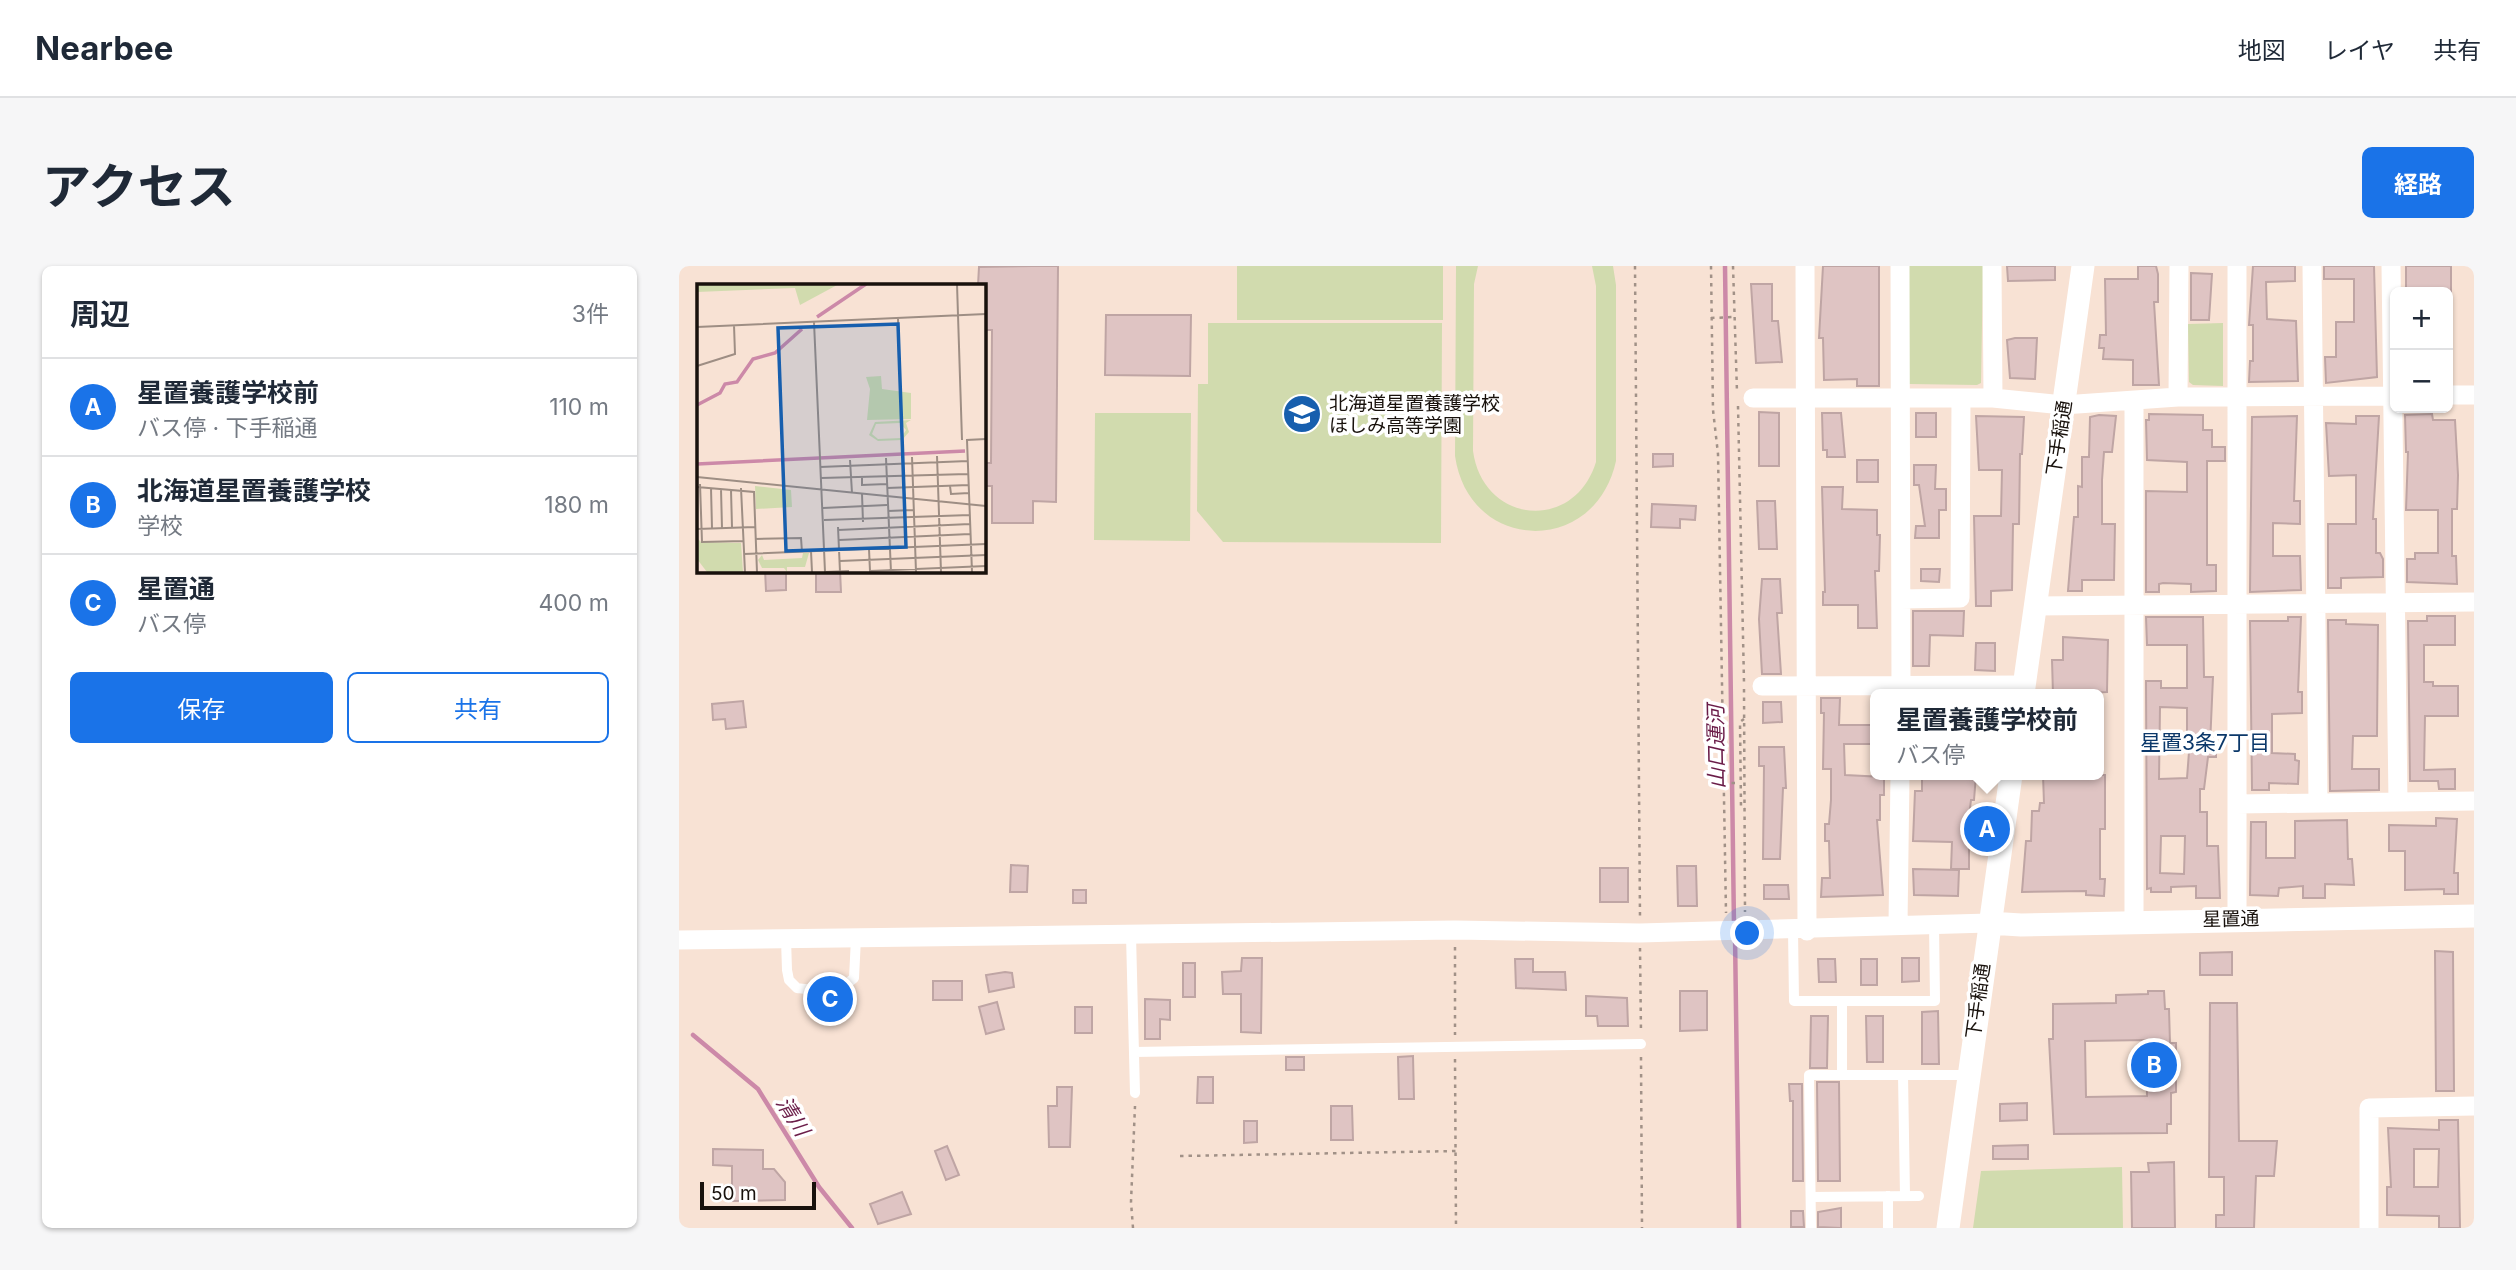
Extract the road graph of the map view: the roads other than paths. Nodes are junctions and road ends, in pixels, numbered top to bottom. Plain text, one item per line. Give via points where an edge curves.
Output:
1 (1805, 266) edge
2 (1900, 266) edge
3 (1992, 266) edge
4 (2083, 266) edge
5 (2179, 266) edge
6 (2237, 266) edge
7 (2312, 266) edge
8 (2391, 266) edge
9 (2392, 350) edge
10 (2453, 395) edge
11 (2474, 395) edge
12 (2313, 396) junction
13 (2390, 396) edge
14 (2179, 397) junction
15 (2238, 397) junction
16 (1753, 398) dead end
17 (1901, 398) junction
18 (1961, 398) junction
19 (1993, 398) junction
20 (1806, 399) junction
21 (2134, 402) junction
22 (2063, 405) junction
23 (2393, 413) edge
24 (1901, 599) junction
25 (2395, 602) junction
26 (2474, 602) edge
27 (2237, 603) junction
28 (2315, 603) junction
29 (2136, 605) junction
30 (2035, 606) junction
31 (1807, 685) junction
32 (1762, 686) dead end
33 (1882, 689) edge
34 (1901, 689) edge
35 (2024, 689) edge
36 (1900, 780) edge
37 (2010, 780) edge
38 (2474, 801) edge
39 (2399, 802) junction
40 (2318, 803) junction
41 (2237, 804) junction
42 (2474, 916) edge
43 (2237, 919) junction
44 (2134, 921) junction
45 (1934, 923) junction
46 (1989, 923) junction
47 (1898, 924) junction
48 (1800, 931) junction
49 (1131, 935) junction
50 (856, 938) junction
51 (786, 939) junction
52 (679, 940) edge
53 (1842, 1001) junction
54 (1641, 1044) road end
55 (1134, 1052) junction
56 (1903, 1074) junction
57 (1968, 1074) junction
58 (1842, 1075) junction
59 (1135, 1093) road end
60 (2474, 1106) edge
61 (1888, 1196) junction
62 (1905, 1196) junction
63 (1919, 1196) dead end
64 (1811, 1197) junction
65 (1811, 1228) edge
66 (1888, 1228) edge
67 (1948, 1228) edge
68 (2369, 1228) edge

1 - 20 street
2 - 17 street
3 - 19 street
4 - 22 street, 下手稲通
5 - 14 street
6 - 15 street
7 - 12 street
8 - 9 street
10 - 11 street
12 - 13 street
12 - 15 street
12 - 28 street
14 - 15 street
14 - 21 street
15 - 27 street
16 - 20 street
17 - 18 street
17 - 20 street
17 - 24 street
18 - 19 street
18 - 24 street via 1960,598
19 - 22 street
20 - 31 street
21 - 22 street
21 - 29 street
22 - 30 street, 下手稲通
23 - 25 street
24 - 34 street
25 - 26 street
25 - 28 street
25 - 39 street
27 - 28 street
27 - 29 street
27 - 41 street
28 - 40 street
29 - 30 street
29 - 44 street
30 - 35 street, 下手稲通
31 - 32 street
31 - 33 street
31 - 48 street
36 - 47 street
37 - 46 street, 下手稲通
38 - 39 street
39 - 40 street
40 - 41 street
41 - 43 street
42 - 43 street, 星置通
43 - 44 street, 星置通
44 - 46 street, 星置通
45 - 46 street
45 - 47 street
45 - 53 lane via 1935,1001
46 - 57 street, 下手稲通
47 - 48 street
48 - 49 street via 1725,922 1640,933 1455,930
48 - 53 lane via 1794,1001
49 - 50 street
49 - 55 lane
50 - 51 street
50 - 51 lane via 853,978 843,988 829,991 797,988 789,980
51 - 52 street
53 - 58 lane
54 - 55 lane
55 - 59 lane
56 - 57 lane
56 - 58 lane
56 - 62 lane
57 - 67 street, 下手稲通
58 - 64 lane via 1809,1075
60 - 68 street via 2369,1108
61 - 62 lane
61 - 64 lane
61 - 66 lane
62 - 63 lane
64 - 65 lane

